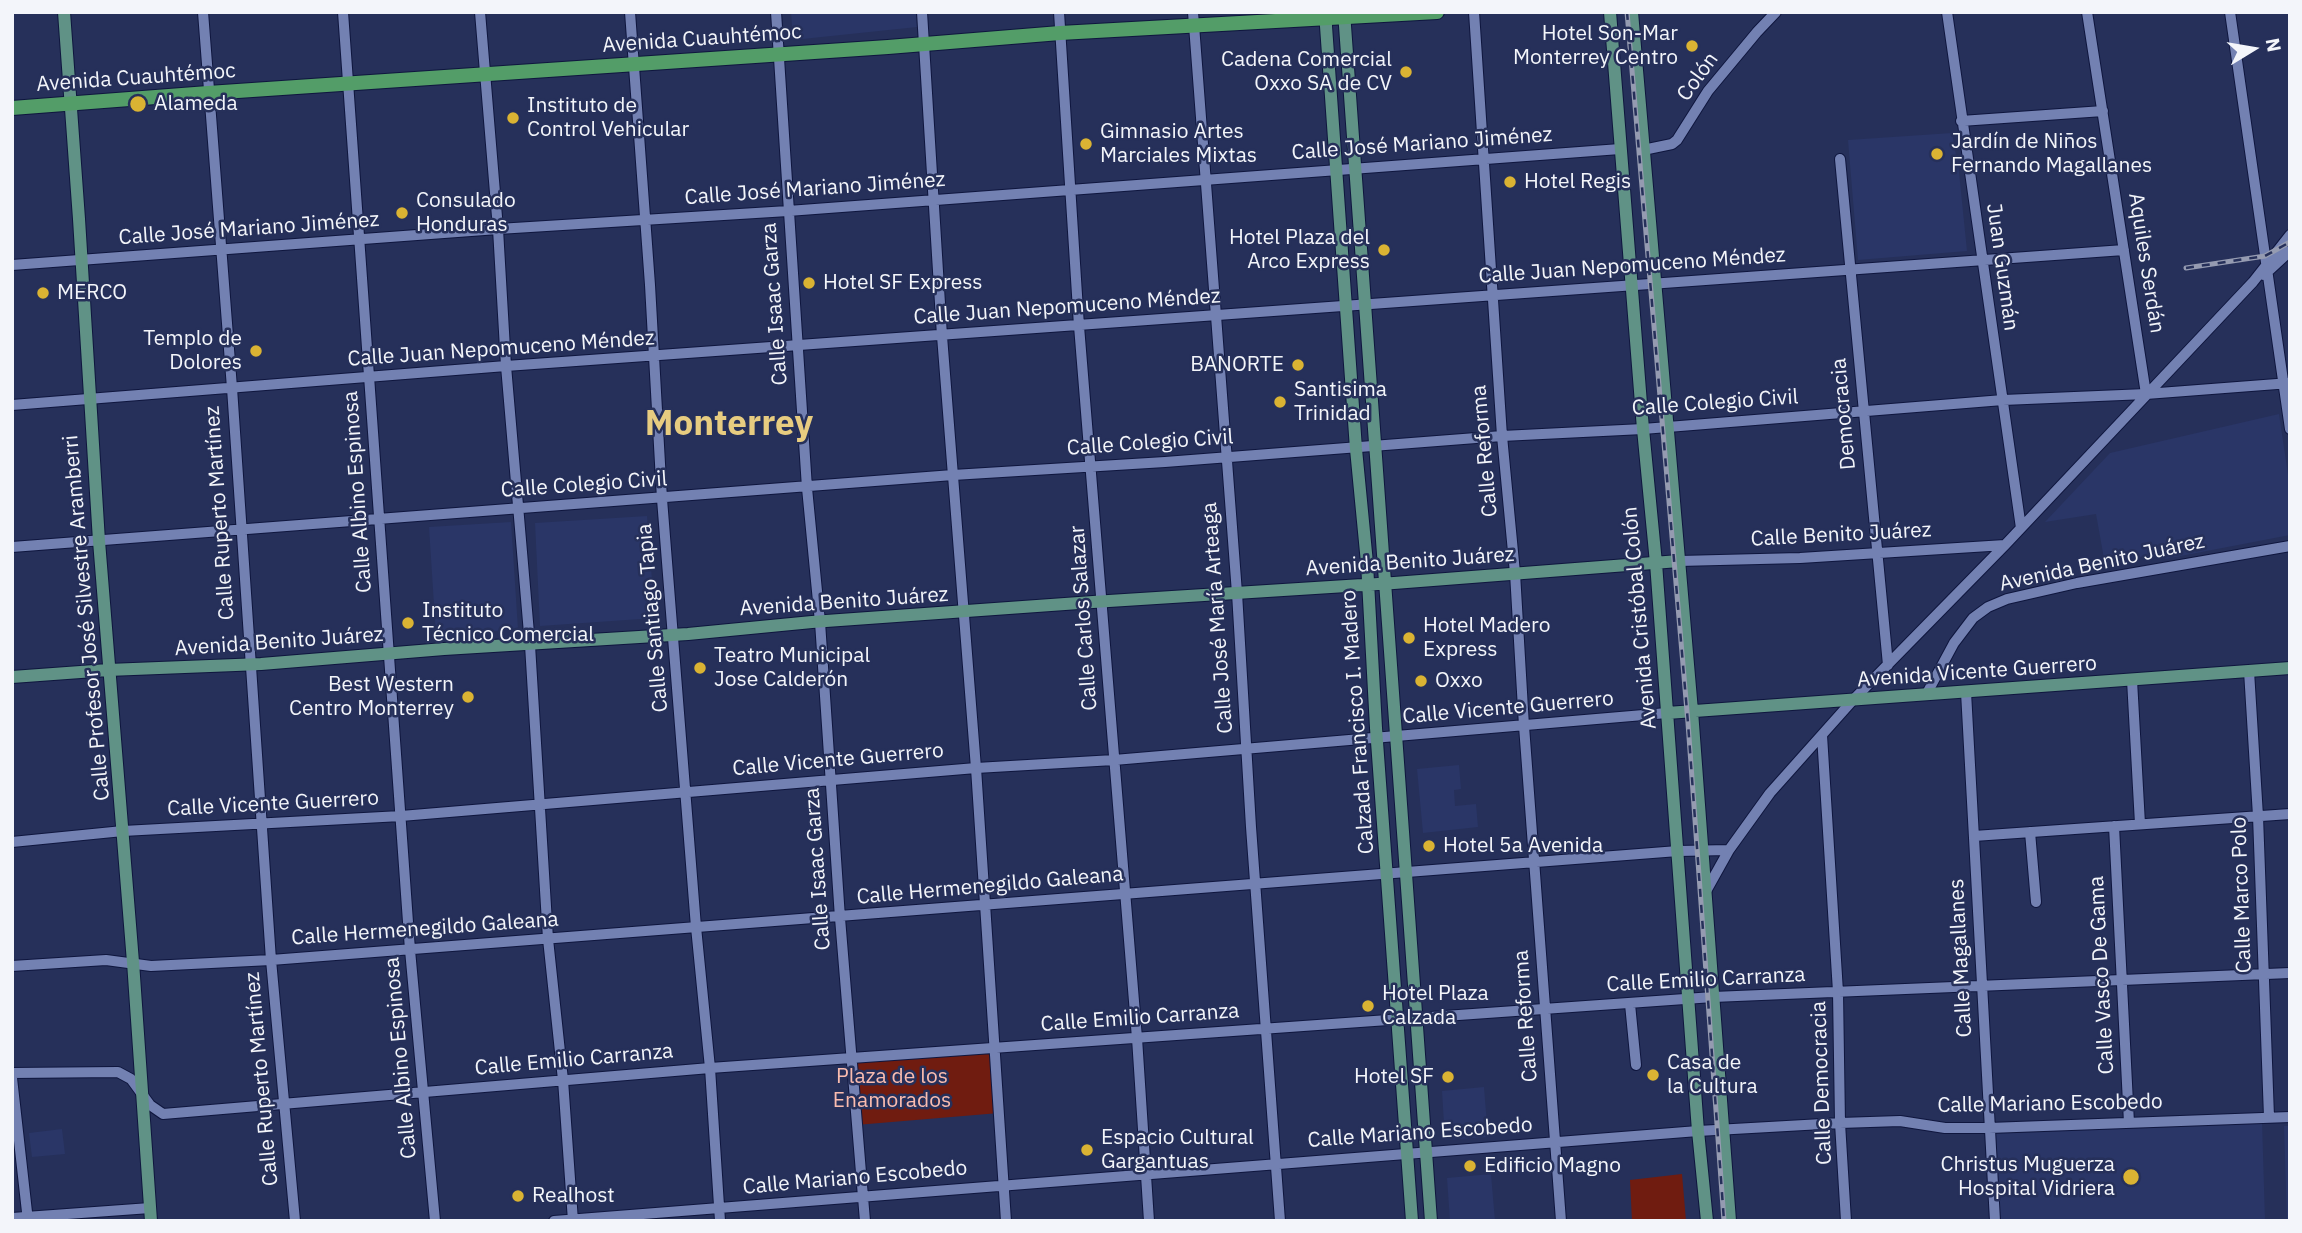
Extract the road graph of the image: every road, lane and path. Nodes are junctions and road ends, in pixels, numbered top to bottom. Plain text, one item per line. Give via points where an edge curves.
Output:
1 (64, 12) edge
2 (202, 12) edge
3 (343, 12) edge
4 (480, 12) edge
5 (630, 12) edge
6 (776, 12) edge
7 (922, 12) edge
8 (1059, 12) edge
9 (1437, 12) edge
10 (1474, 12) edge
11 (1610, 12) edge
12 (1632, 12) edge
13 (1776, 12) edge
14 (1947, 12) edge
15 (2087, 12) edge
16 (2230, 12) edge
17 (1325, 15) edge
18 (1345, 15) edge
19 (1194, 19) edge
20 (1060, 33) junction
21 (924, 44) junction
22 (779, 55) junction
23 (633, 65) junction
24 (484, 74) junction
25 (348, 83) junction
26 (208, 93) junction
27 (69, 104) junction
28 (12, 108) edge
29 (2103, 111) junction
30 (1961, 121) junction
31 (1620, 149) junction
32 (1643, 150) junction
33 (1840, 159) dead end
34 (1484, 160) junction
35 (1355, 168) junction
36 (1337, 170) junction
37 (1206, 180) junction
38 (1070, 190) junction
39 (933, 200) junction
40 (788, 211) junction
41 (645, 219) junction
42 (498, 229) junction
43 (2290, 235) edge
44 (360, 241) junction
45 (220, 250) junction
46 (2124, 250) junction
47 (2290, 251) edge
48 (81, 260) junction
49 (1982, 260) junction
50 (12, 265) edge
51 (2267, 268) junction
52 (1850, 270) junction
53 (1655, 284) junction
54 (1632, 286) junction
55 (1494, 296) junction
56 (1366, 303) junction
57 (1346, 306) junction
58 (1216, 315) junction
59 (1079, 326) junction
60 (942, 336) junction
61 (798, 346) junction
62 (654, 357) junction
63 (506, 366) junction
64 (370, 377) junction
65 (2287, 384) edge
66 (232, 388) junction
67 (2146, 394) junction
68 (89, 400) junction
69 (2003, 400) junction
70 (12, 405) edge
71 (1863, 411) junction
72 (1668, 427) junction
73 (1643, 429) junction
74 (2290, 429) edge
75 (1502, 436) junction
76 (1376, 447) junction
77 (1356, 449) junction
78 (1226, 457) junction
79 (1091, 467) junction
80 (953, 475) junction
81 (807, 488) junction
82 (662, 499) junction
83 (517, 510) junction
84 (380, 519) junction
85 (2021, 528) junction
86 (240, 529) junction
87 (99, 541) junction
88 (2005, 545) junction
89 (2290, 546) edge
90 (12, 548) edge
91 (1876, 552) junction
92 (1679, 561) junction
93 (1656, 563) junction
94 (1515, 573) junction
95 (1387, 584) junction
96 (1368, 585) junction
97 (1237, 593) junction
98 (1103, 601) junction
99 (963, 612) junction
100 (820, 622) junction
101 (673, 635) junction
102 (530, 645) junction
103 (389, 654) junction
104 (249, 665) junction
105 (1888, 665) junction
106 (2290, 668) edge
107 (108, 670) junction
108 (2249, 671) junction
109 (12, 677) edge
110 (2132, 680) junction
111 (1966, 692) junction
112 (1926, 695) junction
113 (1853, 700) junction
114 (1692, 711) junction
115 (1667, 713) junction
116 (1524, 726) junction
117 (1822, 735) junction
118 (1396, 737) junction
119 (1377, 738) junction
120 (1246, 749) junction
121 (1114, 760) junction
122 (976, 768) junction
123 (831, 780) junction
124 (686, 792) junction
125 (539, 803) junction
126 (2290, 814) edge
127 (401, 816) junction
128 (2258, 816) junction
129 (262, 824) junction
130 (2140, 824) junction
131 (2114, 826) junction
132 (123, 831) junction
133 (2030, 832) junction
134 (1974, 836) junction
135 (12, 842) edge
136 (1703, 850) junction
137 (1730, 850) junction
138 (1678, 851) junction
139 (1535, 863) junction
140 (1406, 873) junction
141 (1388, 874) junction
142 (1255, 885) junction
143 (1705, 893) junction
144 (1125, 894) junction
145 (2036, 902) dead end
146 (985, 906) junction
147 (840, 918) junction
148 (696, 927) junction
149 (548, 939) junction
150 (410, 950) junction
151 (271, 960) junction
152 (133, 962) junction
153 (12, 966) edge
154 (2290, 973) edge
155 (2264, 974) junction
156 (2122, 979) junction
157 (1982, 986) junction
158 (1838, 992) junction
159 (1713, 997) junction
160 (1689, 999) junction
161 (1630, 1004) junction
162 (1545, 1009) junction
163 (1418, 1019) junction
164 (1398, 1020) junction
165 (1266, 1029) junction
166 (1137, 1038) junction
167 (995, 1048) junction
168 (853, 1058) junction
169 (1636, 1065) dead end
170 (710, 1068) junction
171 (12, 1076) edge
172 (563, 1080) junction
173 (142, 1091) junction
174 (422, 1091) junction
175 (283, 1104) junction
176 (2269, 1117) junction
177 (2290, 1117) edge
178 (1840, 1123) junction
179 (2129, 1123) junction
180 (1989, 1128) junction
181 (1723, 1130) junction
182 (1698, 1131) junction
183 (1555, 1142) junction
184 (1427, 1152) junction
185 (1408, 1154) junction
186 (1276, 1164) junction
187 (1146, 1174) junction
188 (1004, 1185) junction
189 (863, 1198) junction
190 (719, 1209) junction
191 (151, 1214) edge
192 (12, 1218) edge
193 (28, 1219) edge
194 (573, 1220) edge
195 (295, 1221) edge
196 (435, 1221) edge
197 (554, 1221) edge
198 (720, 1221) edge
199 (864, 1221) edge
200 (1006, 1221) edge
201 (1149, 1221) edge
202 (1280, 1221) edge
203 (1412, 1221) edge
204 (1432, 1221) edge
205 (1561, 1221) edge
206 (1707, 1221) edge
207 (1730, 1221) edge
208 (1846, 1221) edge
209 (1994, 1221) edge

1 - 27 main road, Calle Profesor José Silvestre Aramberri
2 - 26 street, Calle Ruperto Martínez
3 - 25 street, Calle Albino Espinosa
4 - 24 street
5 - 23 street, Calle Santiago Tapia
6 - 22 street, Calle Isaac Garza
7 - 21 street
8 - 20 street, Calle Carlos Salazar
9 - 18 highway, Avenida Cuauhtémoc
10 - 34 street, Calle Reforma
11 - 31 main road, Avenida Cristóbal Colón
12 - 32 main road, Avenida Cristóbal Colón
13 - 32 street, Colón via 1708,92 1677,140
14 - 30 street, Juan Guzmán
15 - 29 street, Aquiles Serdán
16 - 51 street
17 - 18 highway, Avenida Cuauhtémoc
17 - 19 highway, Avenida Cuauhtémoc
17 - 36 main road, Calzada Francisco I. Madero
18 - 35 main road, Calzada Francisco I. Madero
19 - 20 highway, Avenida Cuauhtémoc
19 - 37 street, Calle José María Arteaga
20 - 21 highway, Avenida Cuauhtémoc
20 - 38 street, Calle Carlos Salazar
21 - 22 highway, Avenida Cuauhtémoc
21 - 39 street
22 - 23 highway, Avenida Cuauhtémoc
22 - 40 street, Calle Isaac Garza
23 - 24 highway, Avenida Cuauhtémoc
23 - 41 street, Calle Santiago Tapia
24 - 25 highway, Avenida Cuauhtémoc
24 - 42 street
25 - 26 highway, Avenida Cuauhtémoc
25 - 44 street, Calle Albino Espinosa
26 - 27 highway, Avenida Cuauhtémoc
26 - 45 street, Calle Ruperto Martínez
27 - 28 highway, Avenida Cuauhtémoc
27 - 48 main road, Calle Profesor José Silvestre Aramberri
29 - 30 street
29 - 46 street, Aquiles Serdán
30 - 49 street, Juan Guzmán
31 - 34 street, Calle José Mariano Jiménez
31 - 54 main road, Avenida Cristóbal Colón
32 - 53 main road, Avenida Cristóbal Colón
33 - 52 street, Democracia
34 - 35 street, Calle José Mariano Jiménez
34 - 55 street, Calle Reforma
35 - 36 street, Calle José Mariano Jiménez
35 - 56 main road, Calzada Francisco I. Madero
36 - 37 street, Calle José Mariano Jiménez
36 - 57 main road, Calzada Francisco I. Madero
37 - 38 street, Calle José Mariano Jiménez
37 - 58 street, Calle José María Arteaga
38 - 39 street, Calle José Mariano Jiménez
38 - 59 street, Calle Carlos Salazar
39 - 40 street, Calle José Mariano Jiménez
39 - 60 street
40 - 41 street, Calle José Mariano Jiménez
40 - 61 street, Calle Isaac Garza
41 - 42 street, Calle José Mariano Jiménez
41 - 62 street, Calle Santiago Tapia
42 - 44 street, Calle José Mariano Jiménez
42 - 63 street
43 - 51 street
44 - 45 street, Calle José Mariano Jiménez
44 - 64 street, Calle Albino Espinosa
45 - 48 street, Calle José Mariano Jiménez
45 - 66 street, Calle Ruperto Martínez
46 - 49 street, Calle Juan Nepomuceno Méndez
46 - 67 street, Aquiles Serdán
47 - 51 street
48 - 50 street, Calle José Mariano Jiménez
48 - 68 main road, Calle Profesor José Silvestre Aramberri
49 - 52 street, Calle Juan Nepomuceno Méndez
49 - 69 street, Juan Guzmán
51 - 65 street
51 - 67 street
52 - 53 street, Calle Juan Nepomuceno Méndez
52 - 71 street, Democracia
53 - 54 street, Calle Juan Nepomuceno Méndez
53 - 72 main road, Avenida Cristóbal Colón
54 - 55 street, Calle Juan Nepomuceno Méndez
54 - 73 main road, Avenida Cristóbal Colón
55 - 56 street, Calle Juan Nepomuceno Méndez
55 - 75 street, Calle Reforma
56 - 57 street, Calle Juan Nepomuceno Méndez
56 - 76 main road, Calzada Francisco I. Madero
57 - 58 street, Calle Juan Nepomuceno Méndez
57 - 77 main road, Calzada Francisco I. Madero
58 - 59 street, Calle Juan Nepomuceno Méndez
58 - 78 street, Calle José María Arteaga
59 - 60 street, Calle Juan Nepomuceno Méndez
59 - 79 street, Calle Carlos Salazar
60 - 61 street, Calle Juan Nepomuceno Méndez
60 - 80 street
61 - 62 street, Calle Juan Nepomuceno Méndez
61 - 81 street, Calle Isaac Garza
62 - 63 street, Calle Juan Nepomuceno Méndez
62 - 82 street, Calle Santiago Tapia
63 - 64 street, Calle Juan Nepomuceno Méndez
63 - 83 street
64 - 66 street, Calle Juan Nepomuceno Méndez
64 - 84 street, Calle Albino Espinosa
65 - 67 street, Calle Colegio Civil
65 - 74 street
66 - 68 street, Calle Juan Nepomuceno Méndez
66 - 86 street, Calle Ruperto Martínez
67 - 69 street, Calle Colegio Civil
67 - 85 street
68 - 70 street, Calle Juan Nepomuceno Méndez
68 - 87 main road, Calle Profesor José Silvestre Aramberri
69 - 71 street, Calle Colegio Civil
69 - 85 street, Juan Guzmán
71 - 72 street, Calle Colegio Civil
71 - 91 street, Democracia
72 - 73 street, Calle Colegio Civil
72 - 92 main road, Avenida Cristóbal Colón
73 - 75 street, Calle Colegio Civil
73 - 93 main road, Avenida Cristóbal Colón
75 - 76 street, Calle Colegio Civil
75 - 94 street, Calle Reforma
76 - 77 street, Calle Colegio Civil
76 - 95 main road, Calzada Francisco I. Madero
77 - 78 street, Calle Colegio Civil
77 - 96 main road, Calzada Francisco I. Madero
78 - 79 street, Calle Colegio Civil
78 - 97 street, Calle José María Arteaga
79 - 80 street, Calle Colegio Civil
79 - 98 street, Calle Carlos Salazar
80 - 81 street, Calle Colegio Civil
80 - 99 street
81 - 82 street, Calle Colegio Civil
81 - 100 street, Calle Isaac Garza
82 - 83 street, Calle Colegio Civil
82 - 101 street, Calle Santiago Tapia
83 - 84 street, Calle Colegio Civil
83 - 102 street
84 - 86 street, Calle Colegio Civil
84 - 103 street, Calle Albino Espinosa
85 - 88 street
86 - 87 street, Calle Colegio Civil
86 - 104 street, Calle Ruperto Martínez
87 - 90 street, Calle Colegio Civil
87 - 107 main road, Calle Profesor José Silvestre Aramberri
88 - 91 street, Calle Benito Juárez
88 - 105 street
89 - 112 street, Avenida Benito Juárez via 2077,583 1987,607 1954,643
91 - 92 street, Calle Benito Juárez
91 - 105 street, Democracia
92 - 93 main road, Avenida Benito Juárez
92 - 114 main road, Avenida Cristóbal Colón
93 - 94 main road, Avenida Benito Juárez
93 - 115 main road, Avenida Cristóbal Colón
94 - 95 main road, Avenida Benito Juárez
94 - 116 street, Calle Reforma
95 - 96 main road, Avenida Benito Juárez
95 - 118 main road, Calzada Francisco I. Madero
96 - 97 main road, Avenida Benito Juárez
96 - 119 main road, Calzada Francisco I. Madero
97 - 98 main road, Avenida Benito Juárez
97 - 120 street, Calle José María Arteaga
98 - 99 main road, Avenida Benito Juárez
98 - 121 street, Calle Carlos Salazar
99 - 100 main road, Avenida Benito Juárez
99 - 122 street
100 - 101 main road, Avenida Benito Juárez
100 - 123 street, Calle Isaac Garza
101 - 102 main road, Avenida Benito Juárez
101 - 124 street, Calle Santiago Tapia
102 - 103 main road, Avenida Benito Juárez
102 - 125 street
103 - 104 main road, Avenida Benito Juárez
103 - 127 street, Calle Albino Espinosa
104 - 107 main road, Avenida Benito Juárez
104 - 129 street, Calle Ruperto Martínez
105 - 113 street
106 - 108 main road, Avenida Vicente Guerrero
107 - 109 main road, Avenida Benito Juárez
107 - 132 main road, Calle Profesor José Silvestre Aramberri
108 - 110 main road, Avenida Vicente Guerrero
108 - 128 street, Calle Marco Polo
110 - 111 main road, Avenida Vicente Guerrero
110 - 130 street
111 - 112 main road, Avenida Vicente Guerrero
111 - 134 street, Calle Magallanes
112 - 113 main road, Avenida Vicente Guerrero
113 - 114 main road, Avenida Vicente Guerrero
113 - 117 street
114 - 115 main road, Avenida Vicente Guerrero
114 - 136 main road, Avenida Cristóbal Colón
115 - 116 street, Calle Vicente Guerrero
115 - 138 main road, Avenida Cristóbal Colón
116 - 118 street, Calle Vicente Guerrero
116 - 139 street, Calle Reforma
117 - 137 street via 1770,793
117 - 158 street, Calle Democracia
118 - 119 street, Calle Vicente Guerrero
118 - 140 main road, Calzada Francisco I. Madero
119 - 120 street, Calle Vicente Guerrero
119 - 141 main road, Calzada Francisco I. Madero
120 - 121 street, Calle Vicente Guerrero
120 - 142 street, Calle José María Arteaga
121 - 122 street, Calle Vicente Guerrero
121 - 144 street, Calle Carlos Salazar
122 - 123 street, Calle Vicente Guerrero
122 - 146 street
123 - 124 street, Calle Vicente Guerrero
123 - 147 street, Calle Isaac Garza
124 - 125 street, Calle Vicente Guerrero
124 - 148 street, Calle Santiago Tapia
125 - 127 street, Calle Vicente Guerrero
125 - 149 street
126 - 128 street
127 - 129 street, Calle Vicente Guerrero
127 - 150 street, Calle Albino Espinosa
128 - 130 street
128 - 155 street, Calle Marco Polo
129 - 132 street, Calle Vicente Guerrero
129 - 151 street, Calle Ruperto Martínez
130 - 131 street
131 - 133 street
131 - 156 street, Calle Vasco De Gama
132 - 135 street, Calle Vicente Guerrero
132 - 152 main road, Calle Profesor José Silvestre Aramberri
133 - 134 street
133 - 145 street
134 - 157 street, Calle Magallanes
136 - 137 street, Calle Hermenegildo Galeana
136 - 138 street, Calle Hermenegildo Galeana
136 - 143 main road, Avenida Cristóbal Colón
137 - 143 street
138 - 139 street, Calle Hermenegildo Galeana
138 - 160 main road, Avenida Cristóbal Colón
139 - 140 street, Calle Hermenegildo Galeana
139 - 162 street, Calle Reforma
140 - 141 street, Calle Hermenegildo Galeana
140 - 163 main road, Calzada Francisco I. Madero
141 - 142 street, Calle Hermenegildo Galeana
141 - 164 main road, Calzada Francisco I. Madero
142 - 144 street, Calle Hermenegildo Galeana
142 - 165 street, Calle José María Arteaga
143 - 159 main road, Avenida Cristóbal Colón
144 - 146 street, Calle Hermenegildo Galeana
144 - 166 street, Calle Carlos Salazar
146 - 147 street, Calle Hermenegildo Galeana
146 - 167 street
147 - 148 street, Calle Hermenegildo Galeana
147 - 168 street, Calle Isaac Garza
148 - 149 street, Calle Hermenegildo Galeana
148 - 170 street, Calle Santiago Tapia
149 - 150 street, Calle Hermenegildo Galeana
149 - 172 street
150 - 151 street, Calle Hermenegildo Galeana
150 - 174 street, Calle Albino Espinosa
151 - 152 street, Calle Hermenegildo Galeana via 151,966
151 - 175 street, Calle Ruperto Martínez
152 - 153 street, Calle Hermenegildo Galeana
152 - 173 main road, Calle Profesor José Silvestre Aramberri
154 - 155 street, Calle Emilio Carranza
155 - 156 street, Calle Emilio Carranza
155 - 176 street, Calle Marco Polo
156 - 157 street, Calle Emilio Carranza
156 - 179 street, Calle Vasco De Gama
157 - 158 street, Calle Emilio Carranza
157 - 180 street, Calle Magallanes
158 - 159 street, Calle Emilio Carranza
158 - 178 street, Calle Democracia
159 - 160 street, Calle Emilio Carranza
159 - 181 main road, Avenida Cristóbal Colón
160 - 161 street, Calle Emilio Carranza
160 - 182 main road, Avenida Cristóbal Colón
161 - 162 street, Calle Emilio Carranza
161 - 169 street
162 - 163 street, Calle Emilio Carranza
162 - 183 street, Calle Reforma
163 - 164 street, Calle Emilio Carranza
163 - 184 main road, Calzada Francisco I. Madero
164 - 165 street, Calle Emilio Carranza
164 - 185 main road, Calzada Francisco I. Madero
165 - 166 street, Calle Emilio Carranza
165 - 186 street, Calle José María Arteaga
166 - 167 street, Calle Emilio Carranza
166 - 187 street, Calle Carlos Salazar
167 - 168 street, Calle Emilio Carranza
167 - 188 street
168 - 170 street, Calle Emilio Carranza
168 - 189 street, Calle Isaac Garza
170 - 172 street, Calle Emilio Carranza
170 - 190 street, Calle Santiago Tapia
171 - 173 street, Calle Emilio Carranza via 118,1072
171 - 193 street
172 - 174 street, Calle Emilio Carranza
172 - 194 street
173 - 175 street, Calle Emilio Carranza via 150,1105 163,1114
173 - 191 main road, Calle Profesor José Silvestre Aramberri
174 - 175 street, Calle Emilio Carranza
174 - 196 street, Calle Albino Espinosa
175 - 195 street, Calle Ruperto Martínez
176 - 177 street, Calle Mariano Escobedo
176 - 179 street, Calle Mariano Escobedo
178 - 180 street, Calle Mariano Escobedo
178 - 181 street, Calle Mariano Escobedo
178 - 208 street, Calle Democracia
179 - 180 street, Calle Mariano Escobedo
180 - 209 street, Calle Magallanes
181 - 182 street, Calle Mariano Escobedo
181 - 207 main road, Avenida Cristóbal Colón
182 - 183 street, Calle Mariano Escobedo
182 - 206 main road, Avenida Cristóbal Colón
183 - 184 street, Calle Mariano Escobedo
183 - 205 street, Calle Reforma
184 - 185 street, Calle Mariano Escobedo
184 - 204 main road, Calzada Francisco I. Madero
185 - 186 street, Calle Mariano Escobedo
185 - 203 main road, Calzada Francisco I. Madero
186 - 187 street, Calle Mariano Escobedo
186 - 202 street, Calle José María Arteaga
187 - 188 street, Calle Mariano Escobedo
187 - 201 street, Calle Carlos Salazar
188 - 189 street, Calle Mariano Escobedo
188 - 200 street
189 - 190 street, Calle Mariano Escobedo
189 - 199 street, Calle Isaac Garza
190 - 194 street, Calle Mariano Escobedo
190 - 198 street, Calle Santiago Tapia
191 - 193 street
192 - 193 street
194 - 197 street, Calle Mariano Escobedo

